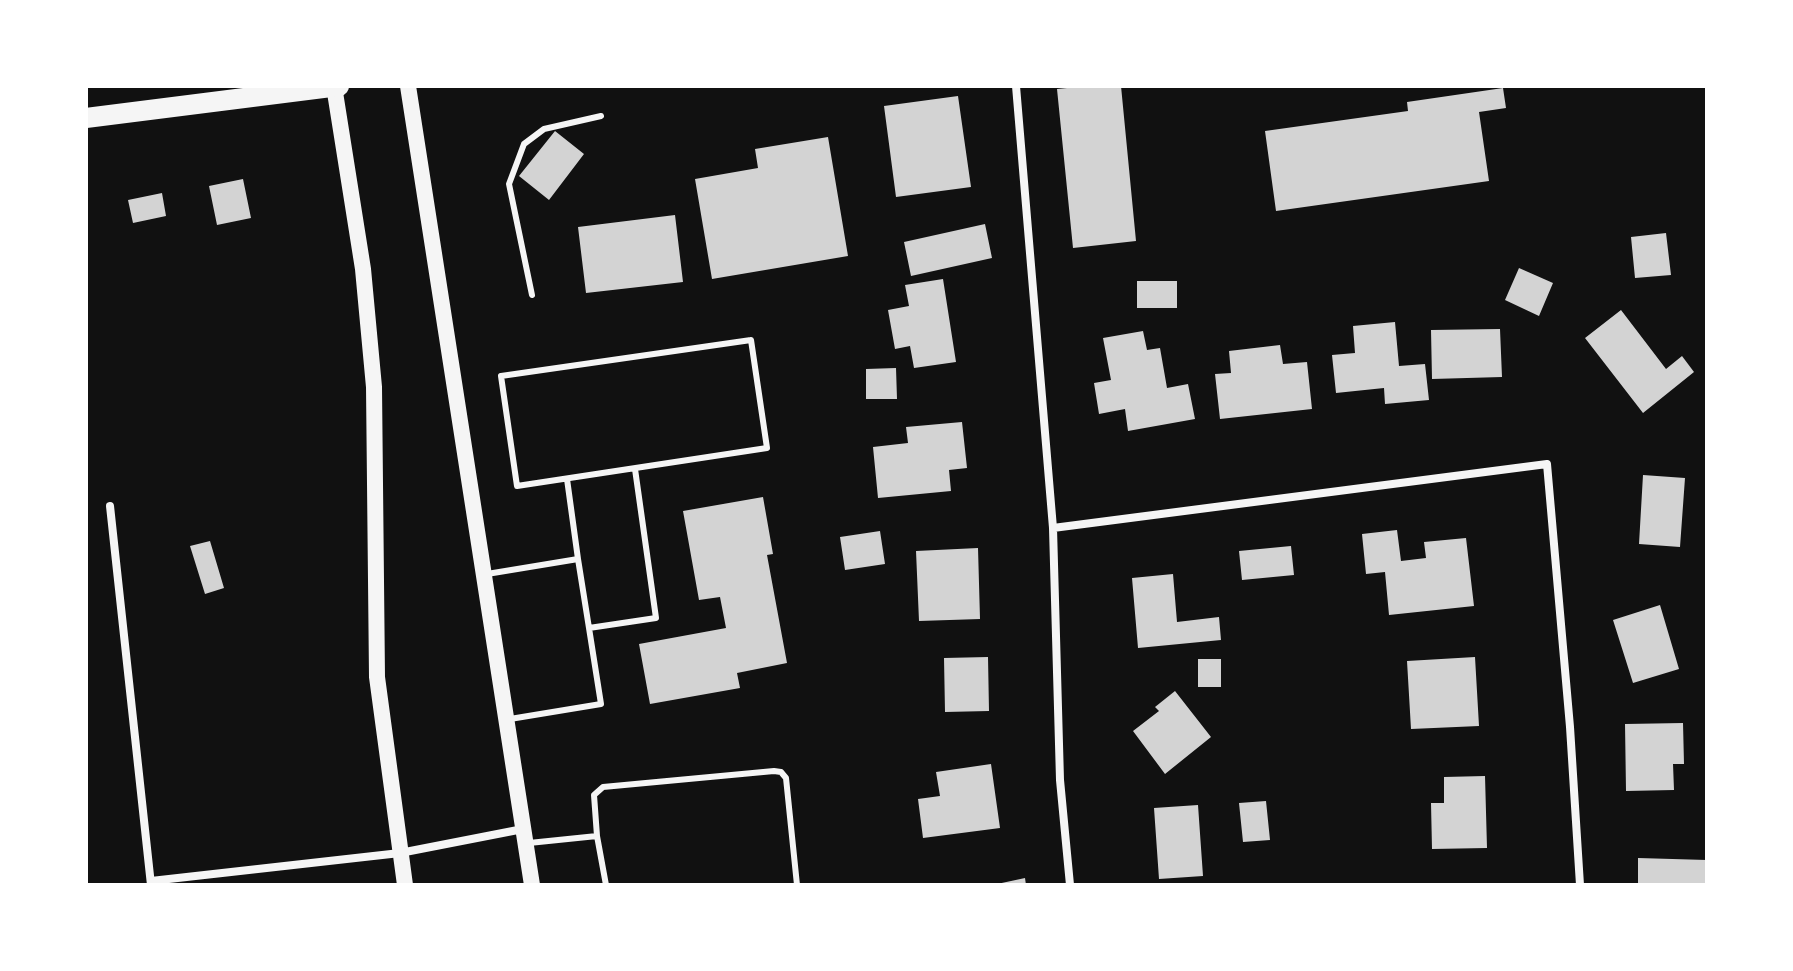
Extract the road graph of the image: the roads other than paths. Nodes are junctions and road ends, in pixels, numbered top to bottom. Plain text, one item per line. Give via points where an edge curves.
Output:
1 (336, 86) edge
2 (408, 86) edge
3 (1016, 86) edge
4 (601, 116) dead end
5 (86, 118) edge
6 (532, 295) dead end
7 (635, 469) junction
8 (567, 479) junction
9 (110, 506) dead end
10 (1053, 528) junction
11 (578, 559) junction
12 (484, 574) junction
13 (589, 628) junction
14 (506, 720) junction
15 (524, 836) junction
16 (597, 836) junction
17 (400, 853) junction
18 (151, 883) edge
19 (405, 885) edge
20 (532, 885) edge
21 (606, 885) edge
22 (797, 885) edge
23 (1070, 885) edge
24 (1580, 885) edge

1 - 5 main road
1 - 17 main road via 374,387 377,677
2 - 12 main road
3 - 10 street
4 - 6 lane via 544,129 524,144 509,184
7 - 8 lane
7 - 8 lane via 767,448 751,340 501,376 517,486
7 - 13 lane via 656,618
8 - 11 lane
9 - 18 street
10 - 23 street via 1060,780
10 - 24 street via 1547,464
11 - 12 lane
11 - 13 lane
12 - 14 main road
13 - 14 lane via 601,704
14 - 15 main road
15 - 16 lane
15 - 17 street
15 - 20 main road
16 - 21 lane
16 - 22 lane via 594,795 603,787 781,772 786,778
17 - 18 street
17 - 19 main road

